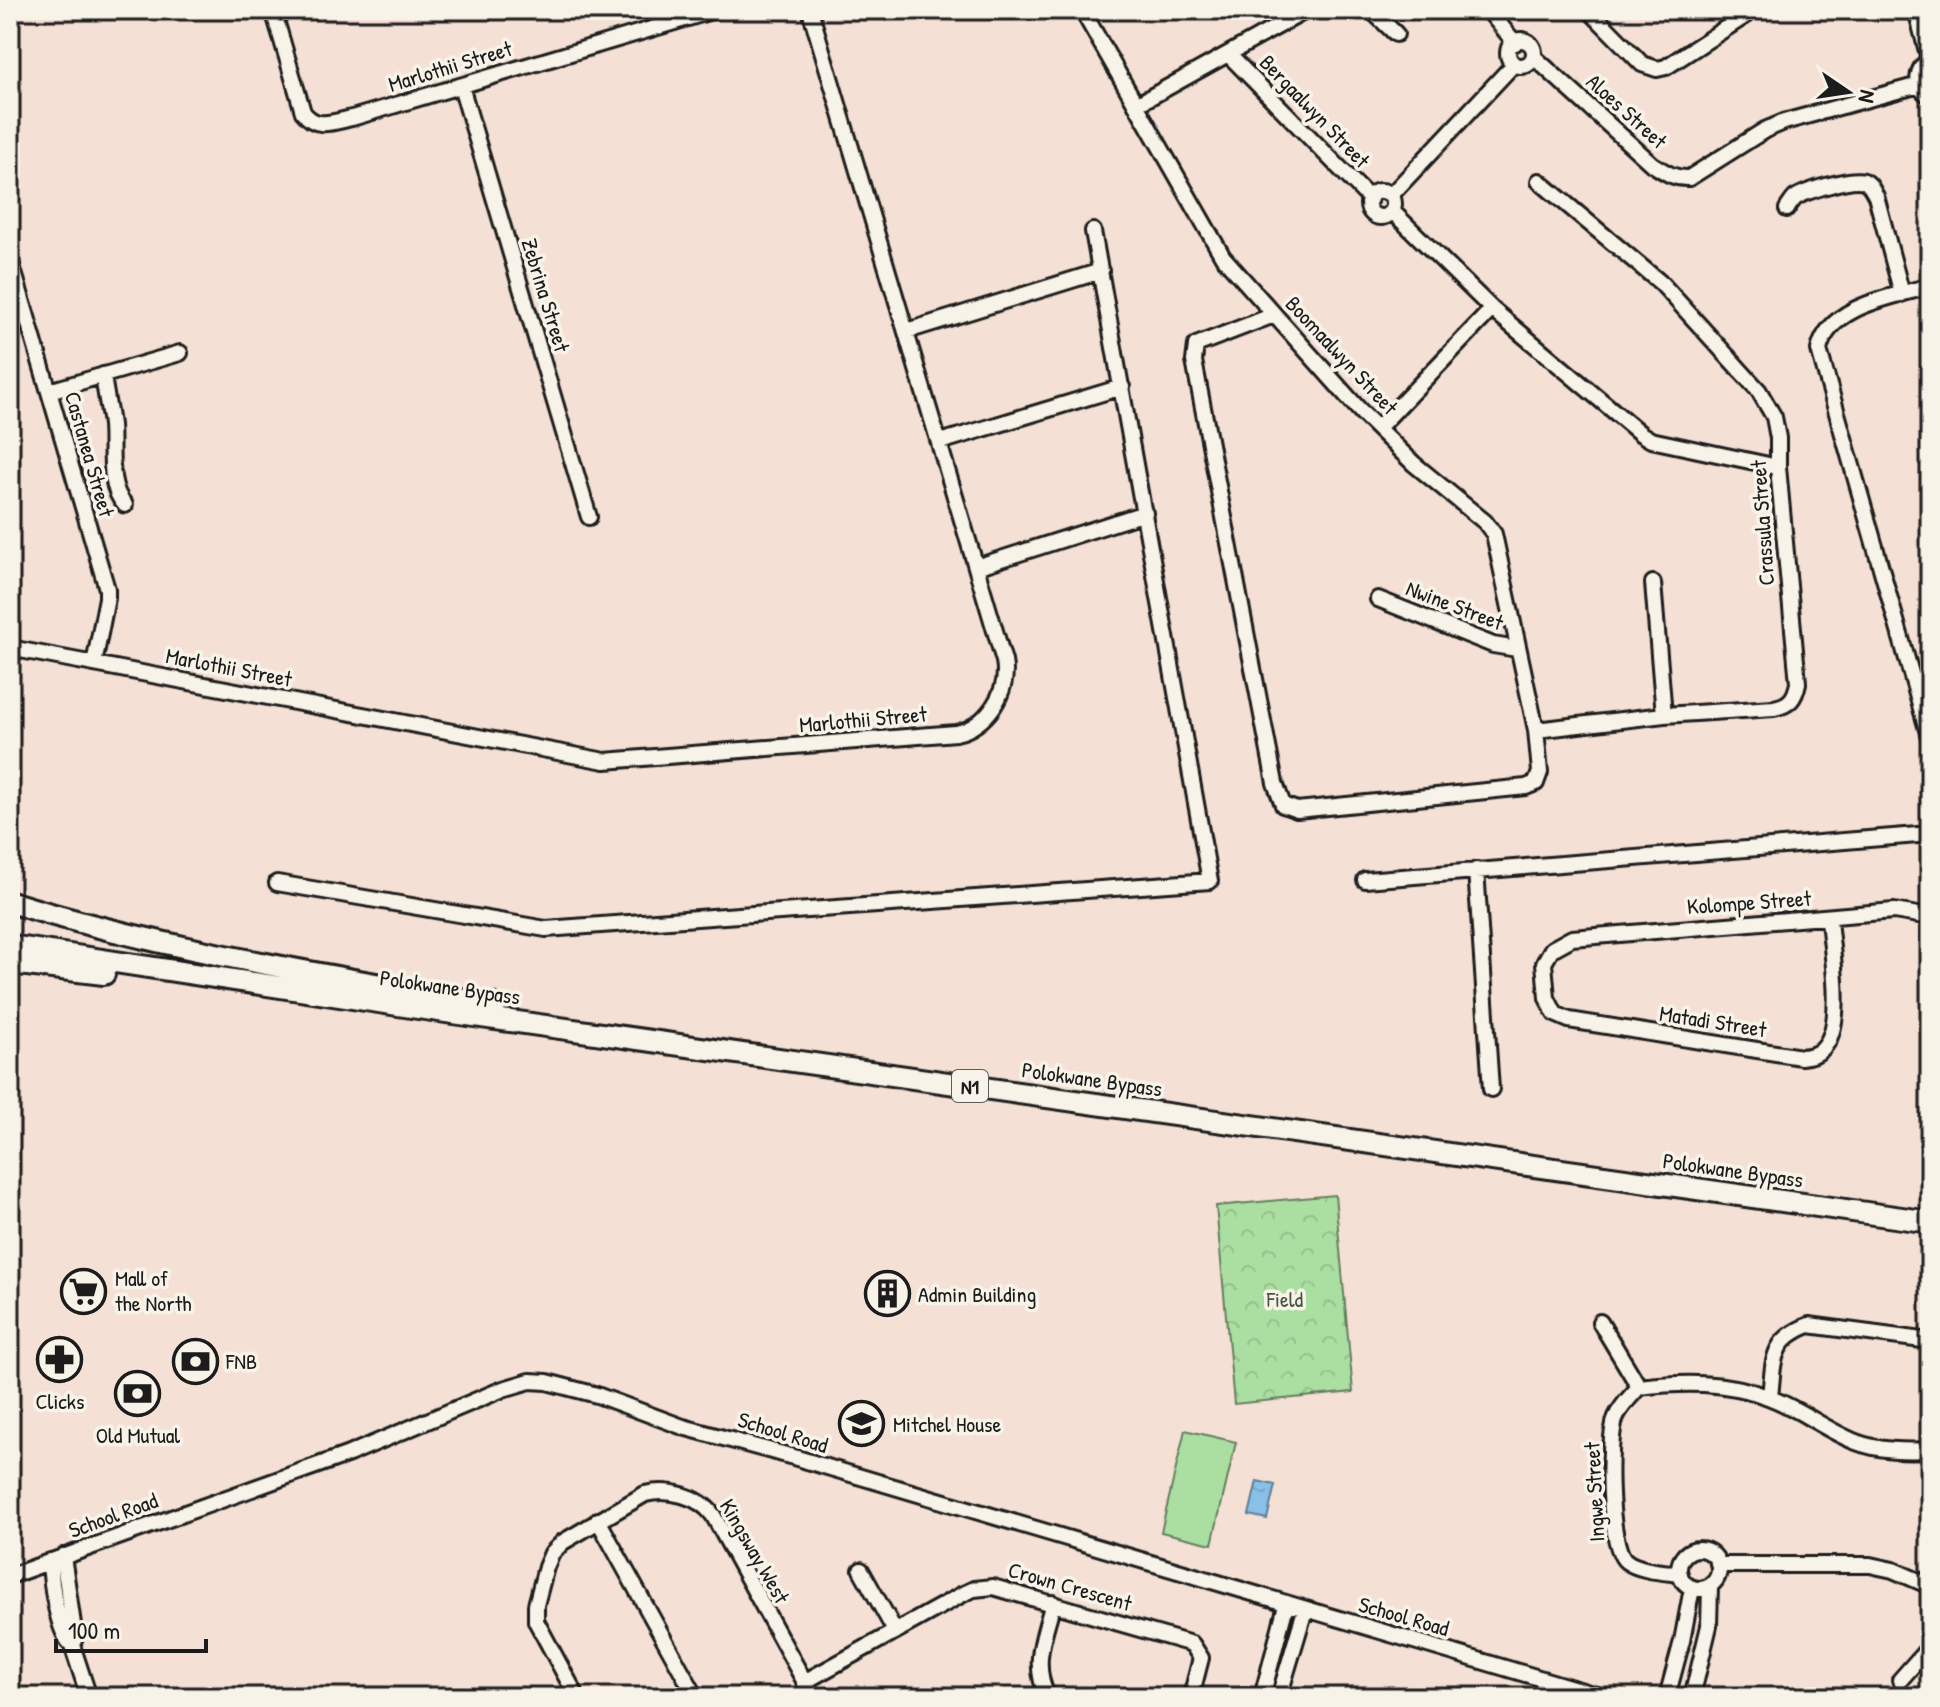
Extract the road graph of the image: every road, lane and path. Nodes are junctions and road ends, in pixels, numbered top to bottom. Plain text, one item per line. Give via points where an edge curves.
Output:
1 (273, 10) edge
2 (715, 10) edge
3 (810, 10) edge
4 (1082, 10) edge
5 (1307, 10) edge
6 (1371, 10) edge
7 (1488, 10) edge
8 (1589, 10) edge
9 (1754, 10) edge
10 (1916, 10) edge
11 (1396, 34) dead end
12 (1515, 43) junction
13 (1229, 55) junction
14 (1534, 57) junction
15 (1930, 59) edge
16 (1514, 64) junction
17 (1919, 85) junction
18 (461, 86) junction
19 (1930, 96) edge
20 (1136, 105) junction
21 (1539, 181) dead end
22 (1391, 195) junction
23 (1370, 199) junction
24 (1787, 209) dead end
25 (1392, 211) junction
26 (1093, 231) dead end
27 (10, 259) edge
28 (1101, 271) junction
29 (1930, 286) edge
30 (1902, 294) junction
31 (1492, 309) junction
32 (1274, 315) junction
33 (907, 331) junction
34 (180, 353) dead end
35 (103, 375) junction
36 (1122, 387) junction
37 (49, 391) junction
38 (1378, 428) junction
39 (940, 442) junction
40 (1778, 467) junction
41 (125, 505) dead end
42 (1145, 513) junction
43 (589, 517) dead end
44 (976, 567) junction
45 (1653, 583) dead end
46 (1378, 599) dead end
47 (10, 648) edge
48 (1517, 649) junction
49 (94, 664) junction
50 (1664, 715) junction
51 (1536, 730) junction
52 (1930, 740) edge
53 (1930, 834) edge
54 (1476, 870) junction
55 (1365, 880) dead end
56 (277, 883) dead end
57 (10, 902) edge
58 (1930, 917) edge
59 (1829, 919) junction
60 (1572, 938) joint
61 (10, 946) edge
62 (10, 963) edge
63 (418, 1008) junction
64 (559, 1026) junction
65 (1491, 1089) dead end
66 (1930, 1222) edge
67 (1600, 1322) dead end
68 (1930, 1341) edge
69 (1639, 1387) junction
70 (1770, 1397) junction
71 (1930, 1450) edge
72 (598, 1520) junction
73 (56, 1559) junction
74 (1719, 1565) junction
75 (861, 1570) dead end
76 (1680, 1574) junction
77 (10, 1576) edge
78 (1710, 1586) junction
79 (1930, 1586) edge
80 (1692, 1588) junction
81 (1053, 1603) junction
82 (1286, 1605) junction
83 (1305, 1610) junction
84 (895, 1631) junction
85 (1930, 1646) edge
86 (1900, 1680) dead end
87 (804, 1682) junction
88 (89, 1697) edge
89 (577, 1697) edge
90 (696, 1697) edge
91 (813, 1697) edge
92 (1048, 1697) edge
93 (1191, 1697) edge
94 (1262, 1697) edge
95 (1279, 1697) edge
96 (1603, 1697) edge
97 (1667, 1697) edge
98 (1692, 1697) edge

1 - 18 street, Marlothii Street via 299,102 313,122 352,118
2 - 18 street, Marlothii Street
3 - 33 street, Marlothii Street
4 - 20 street, Boomaalwyn Street
5 - 13 street
6 - 11 street
7 - 12 street
8 - 9 street via 1642,64 1657,69
10 - 15 street
12 - 14 street via 1527,42
12 - 16 street via 1509,53
13 - 20 street
13 - 23 street, Bergaalwyn Street
14 - 16 street via 1525,66
14 - 17 street, Aloes Street via 1652,164 1680,178 1689,178 1784,122
15 - 17 street via 1921,65
16 - 22 street
17 - 19 street
18 - 43 street, Zebrina Street
20 - 32 street, Boomaalwyn Street via 1223,257
21 - 40 street, Crassula Street via 1662,284 1759,391 1774,417
22 - 23 street via 1379,191
22 - 25 street
23 - 25 street via 1377,216
24 - 30 street via 1806,193 1851,180 1870,185
25 - 31 street
26 - 28 street
27 - 37 street, Castanea Street
28 - 33 street
28 - 36 street
29 - 30 street
30 - 52 street via 1845,316 1827,331 1819,350
31 - 38 street
31 - 40 street via 1651,440
32 - 38 street, Boomaalwyn Street
32 - 51 street, Boomaalwyn Street via 1196,345 1194,361 1283,805 1297,810 1526,787 1536,783 1540,772
33 - 39 street, Marlothii Street
34 - 35 street
35 - 37 street
35 - 41 street via 114,480
36 - 39 street
36 - 42 street
37 - 49 street, Castanea Street via 107,589
38 - 48 street, Boomaalwyn Street via 1494,534
39 - 44 street, Marlothii Street
40 - 50 street, Crassula Street via 1795,696 1786,706 1774,708
42 - 44 street
42 - 56 street via 1210,881 546,929
44 - 49 street, Marlothii Street via 1006,679 984,718 956,733 605,761
45 - 50 street
46 - 48 street, Nwine Street via 1493,645
47 - 49 street, Marlothii Street
48 - 51 street, Boomaalwyn Street
50 - 51 street, Crassula Street
53 - 54 street
54 - 55 street
54 - 65 street
57 - 64 highway via 214,953 532,1012
58 - 59 street, Kolompe Street via 1894,911
59 - 60 street, Kolompe Street
59 - 60 street, Matadi Street via 1833,1029 1826,1046 1801,1057 1555,1014 1547,998 1544,963 1552,949
61 - 63 highway, Polokwane Bypass / N1
62 - 63 highway
63 - 64 highway, Polokwane Bypass / N1
64 - 66 highway, Polokwane Bypass / N1
67 - 69 street
68 - 70 street via 1809,1325 1791,1332 1774,1353
69 - 70 street via 1720,1384
69 - 76 street, Ingwe Street via 1617,1415 1612,1431 1616,1548 1634,1565
70 - 71 street via 1858,1443
72 - 87 street, Kingsway West via 654,1492 701,1502
72 - 89 street, Kingsway West via 552,1553 536,1605 536,1621
72 - 90 street
73 - 77 street, School Road
73 - 82 street, School Road via 349,1454 530,1381 597,1395 683,1427
73 - 88 street via 50,1578 60,1620
74 - 76 street via 1709,1551 1696,1549 1684,1555
74 - 78 street
74 - 79 street via 1870,1565
75 - 84 street
76 - 80 street
78 - 80 street
78 - 98 street via 1709,1626
80 - 97 street
81 - 84 street, Crown Crescent via 982,1587
81 - 92 street via 1039,1654
81 - 93 street, Crown Crescent via 1192,1644 1201,1658
82 - 83 street, School Road
82 - 94 street
83 - 95 street
83 - 96 street, School Road
84 - 87 street, Crown Crescent
85 - 86 street
87 - 91 street, Kingsway West

